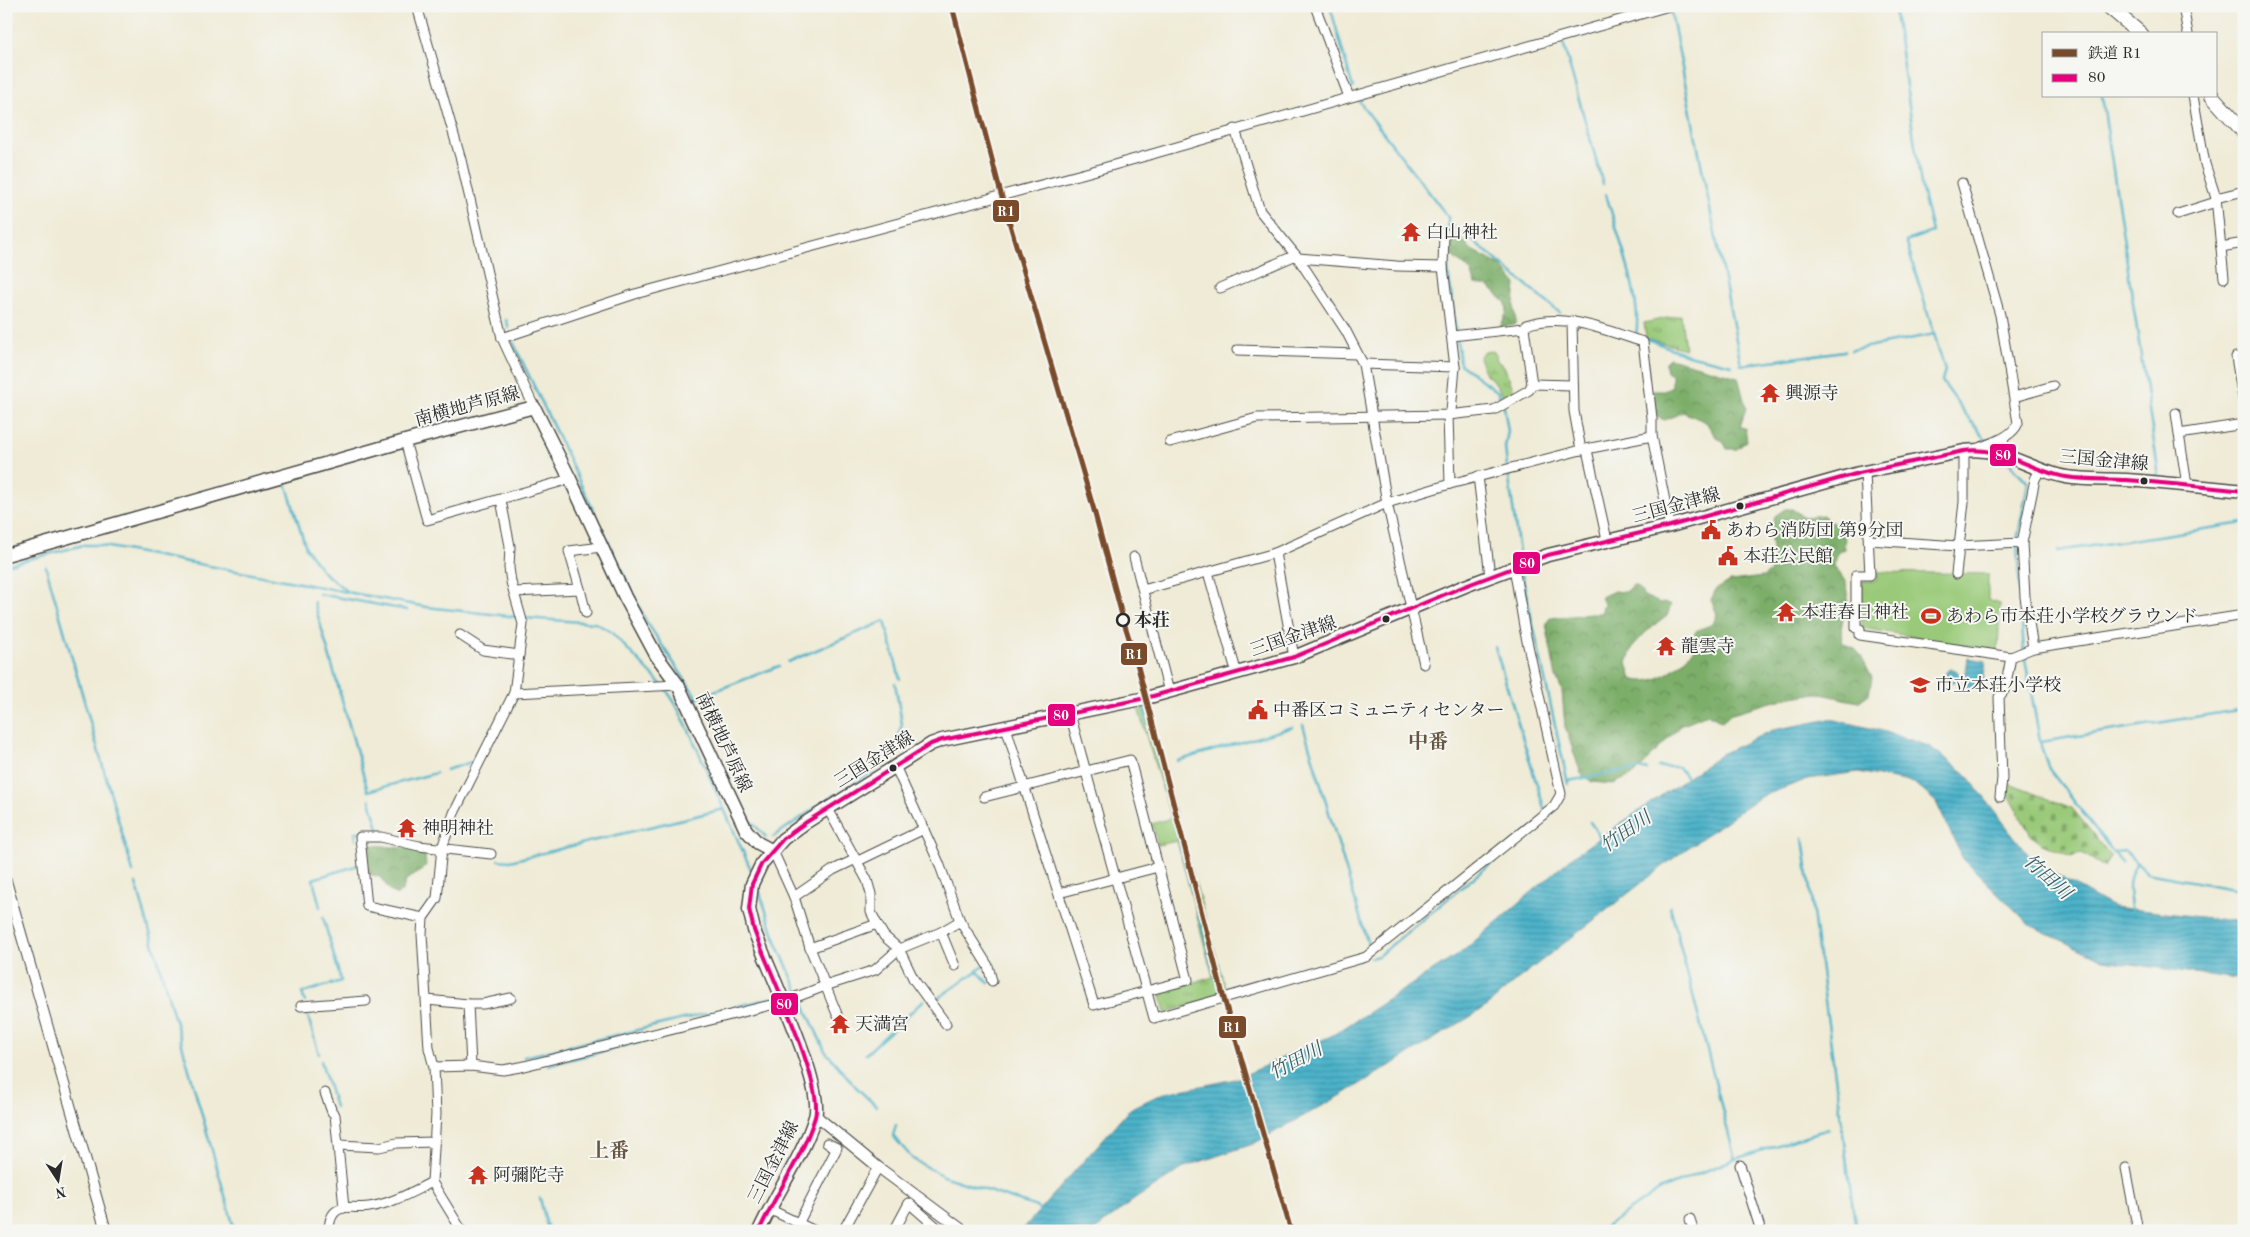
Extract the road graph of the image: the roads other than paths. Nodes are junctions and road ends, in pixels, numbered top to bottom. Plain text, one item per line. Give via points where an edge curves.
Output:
1 (417, 6) edge
2 (1315, 6) edge
3 (1669, 6) edge
4 (2108, 6) edge
5 (2183, 6) edge
6 (2139, 32) edge
7 (2188, 32) edge
8 (1349, 97) junction
9 (2193, 98) edge
10 (2214, 98) edge
11 (1236, 129) junction
12 (2244, 132) edge
13 (1962, 184) dead end
14 (2244, 191) edge
15 (2216, 200) junction
16 (2178, 214) dead end
17 (1444, 232) dead end
18 (2244, 243) edge
19 (2221, 247) junction
20 (1297, 257) junction
21 (1443, 267) junction
22 (2224, 278) dead end
23 (1220, 288) dead end
24 (1572, 321) junction
25 (1524, 328) junction
26 (1455, 335) junction
27 (502, 338) junction
28 (1237, 350) dead end
29 (1357, 354) junction
30 (2236, 357) dead end
31 (1363, 364) junction
32 (1455, 367) junction
33 (1532, 384) junction
34 (1573, 385) junction
35 (2053, 386) dead end
36 (2014, 397) junction
37 (2244, 405) edge
38 (534, 407) junction
39 (2176, 413) dead end
40 (1372, 415) junction
41 (1448, 415) junction
42 (2244, 424) edge
43 (2179, 434) junction
44 (1652, 436) junction
45 (2002, 439) junction
46 (405, 441) junction
47 (1170, 442) dead end
48 (1584, 450) junction
49 (1970, 450) junction
50 (2009, 456) junction
51 (2040, 470) junction
52 (1865, 472) junction
53 (1478, 476) junction
54 (570, 479) junction
55 (1450, 484) junction
56 (2188, 485) junction
57 (2244, 491) edge
58 (501, 500) junction
59 (1387, 503) junction
60 (1670, 526) junction
61 (1608, 540) junction
62 (1869, 540) junction
63 (2022, 543) junction
64 (1958, 546) junction
65 (602, 548) junction
66 (1275, 553) junction
67 (6, 555) edge
68 (1134, 557) dead end
69 (1518, 566) junction
70 (1208, 572) junction
71 (1956, 574) dead end
72 (1490, 576) junction
73 (580, 589) junction
74 (1143, 590) junction
75 (514, 592) junction
76 (1410, 608) junction
77 (586, 613) dead end
78 (2244, 615) edge
79 (460, 635) dead end
80 (2033, 648) junction
81 (519, 655) junction
82 (2011, 657) junction
83 (1294, 658) junction
84 (1424, 664) dead end
85 (1237, 674) junction
86 (678, 686) junction
87 (1169, 692) junction
88 (514, 693) junction
89 (1070, 714) junction
90 (1006, 727) junction
91 (895, 766) junction
92 (1086, 771) junction
93 (1024, 787) junction
94 (2000, 797) dead end
95 (984, 798) dead end
96 (828, 809) junction
97 (924, 829) junction
98 (442, 848) junction
99 (773, 851) junction
100 (491, 854) dead end
101 (857, 860) junction
102 (1158, 867) junction
103 (1115, 878) junction
104 (6, 881) edge
105 (1059, 893) junction
106 (794, 897) junction
107 (423, 918) junction
108 (960, 921) junction
109 (877, 924) junction
110 (940, 932) junction
111 (810, 948) junction
112 (898, 949) junction
113 (956, 966) dead end
114 (992, 981) dead end
115 (825, 986) junction
116 (1146, 992) junction
117 (511, 998) dead end
118 (426, 1000) junction
119 (366, 1001) dead end
120 (784, 1002) junction
121 (468, 1004) junction
122 (301, 1006) dead end
123 (837, 1014) dead end
124 (946, 1024) dead end
125 (434, 1066) junction
126 (471, 1066) junction
127 (325, 1093) dead end
128 (816, 1116) junction
129 (434, 1142) junction
130 (827, 1143) dead end
131 (339, 1145) junction
132 (1740, 1165) dead end
133 (878, 1167) junction
134 (2126, 1168) dead end
135 (432, 1182) junction
136 (344, 1208) junction
137 (768, 1209) junction
138 (1690, 1219) dead end
139 (799, 1222) junction
140 (106, 1231) edge
141 (329, 1231) edge
142 (462, 1231) edge
143 (759, 1231) edge
144 (816, 1231) edge
145 (843, 1231) edge
146 (894, 1231) edge
147 (941, 1231) edge
148 (964, 1231) edge
149 (1693, 1231) edge
150 (1761, 1231) edge
151 (2138, 1231) edge

1 - 27 street via 461,160
2 - 8 street
3 - 8 street
4 - 6 main road
5 - 7 street
8 - 11 street
9 - 15 street via 2205,164
10 - 12 main road
11 - 20 street via 1260,211
11 - 27 street via 1093,171 635,294
13 - 36 street via 2000,315
14 - 15 street
15 - 16 street
15 - 19 street
17 - 21 street
18 - 19 street
19 - 22 street
20 - 21 street
20 - 23 street
20 - 29 street via 1346,331
21 - 26 street
24 - 25 street via 1542,320
24 - 34 street
24 - 44 street via 1643,342
25 - 26 street
25 - 33 street
26 - 32 street
27 - 38 street
28 - 29 street
29 - 31 street
30 - 37 street
31 - 32 street
31 - 40 street
32 - 41 street
33 - 34 street
33 - 41 street via 1529,390 1494,410
34 - 48 street via 1574,411
35 - 36 street
36 - 45 street via 2018,423 2016,429
38 - 46 main road, 南横地芦原線
38 - 54 main road, 南横地芦原線
39 - 43 street
40 - 41 street
40 - 47 street via 1257,418
40 - 59 street
41 - 55 street
42 - 43 street
43 - 56 street
44 - 48 street
44 - 60 street
45 - 49 street
45 - 50 street
46 - 58 street via 427,520
46 - 67 main road, 南横地芦原線
48 - 53 street
48 - 61 street
49 - 50 main road, 三国金津線
49 - 52 main road, 三国金津線
49 - 64 street
50 - 51 main road, 三国金津線
51 - 56 main road, 三国金津線 via 2066,477
51 - 63 street
52 - 60 main road, 三国金津線
52 - 62 street
53 - 55 street
53 - 72 street
54 - 58 street
54 - 65 main road, 南横地芦原線
55 - 59 street
56 - 57 main road, 三国金津線
58 - 75 street
59 - 66 street
59 - 76 street
60 - 61 main road, 三国金津線
61 - 69 main road, 三国金津線
62 - 64 street
62 - 82 street via 1870,575 1856,575 1856,628 1860,629 1860,634
63 - 64 street
63 - 80 street via 2025,597
64 - 71 street
65 - 73 street via 569,550
65 - 86 main road, 南横地芦原線 via 656,654
66 - 70 street
66 - 83 street
68 - 74 street
69 - 72 main road, 三国金津線
69 - 116 street via 1525,632 1561,794 1554,806 1366,957 1154,1018
70 - 74 street
70 - 85 street
72 - 76 main road, 三国金津線
73 - 75 street
73 - 77 street
74 - 87 street
75 - 81 street via 523,624
76 - 83 main road, 三国金津線
76 - 84 street
78 - 80 street
79 - 81 street via 483,650
80 - 82 street
81 - 88 street
82 - 94 street via 2005,689 1999,698
83 - 85 main road, 三国金津線
85 - 87 main road, 三国金津線
86 - 88 street
86 - 99 main road, 南横地芦原線 via 746,830 758,843
87 - 89 main road, 三国金津線
88 - 98 street via 454,813
89 - 90 main road, 三国金津線
89 - 92 street
90 - 91 main road, 三国金津線 via 942,740
90 - 93 street
91 - 96 main road, 三国金津線
91 - 97 street
92 - 93 street
92 - 102 street via 1130,760
92 - 103 street
93 - 95 street
93 - 105 street
96 - 99 main road, 三国金津線 via 783,839
96 - 101 street
97 - 101 street
97 - 108 street
98 - 100 street
98 - 107 street via 437,898
98 - 107 street via 381,837 360,837 367,906
99 - 106 street
99 - 120 main road, 三国金津線 via 762,863 752,884 749,908 758,942
101 - 106 street via 833,870
101 - 109 street via 867,880
102 - 103 street
102 - 116 street via 1188,980
103 - 105 street
103 - 116 street
104 - 140 street
105 - 116 street via 1094,1005
106 - 111 street
107 - 118 street
108 - 110 street
108 - 114 street via 988,966
109 - 111 street
109 - 112 street
110 - 112 street
110 - 113 street
111 - 115 street
112 - 115 street via 875,970
112 - 124 street via 914,980
115 - 120 street
115 - 123 street
117 - 121 street
118 - 121 street
118 - 125 street via 429,1048
119 - 122 street
120 - 126 street via 520,1067 503,1070
120 - 128 main road, 三国金津線 via 810,1071
121 - 126 street
125 - 126 street
125 - 129 street
127 - 131 street via 335,1115
128 - 133 street
128 - 137 main road, 三国金津線
129 - 131 street via 379,1147
129 - 135 street
130 - 139 street via 837,1148
131 - 136 street
132 - 150 street
133 - 145 street
133 - 148 street
134 - 151 street
135 - 136 street via 405,1196 370,1207
135 - 142 street
136 - 141 street via 335,1212 329,1222
137 - 139 street
137 - 143 main road, 三国金津線
138 - 149 street
139 - 144 street
146 - 147 street via 909,1203

